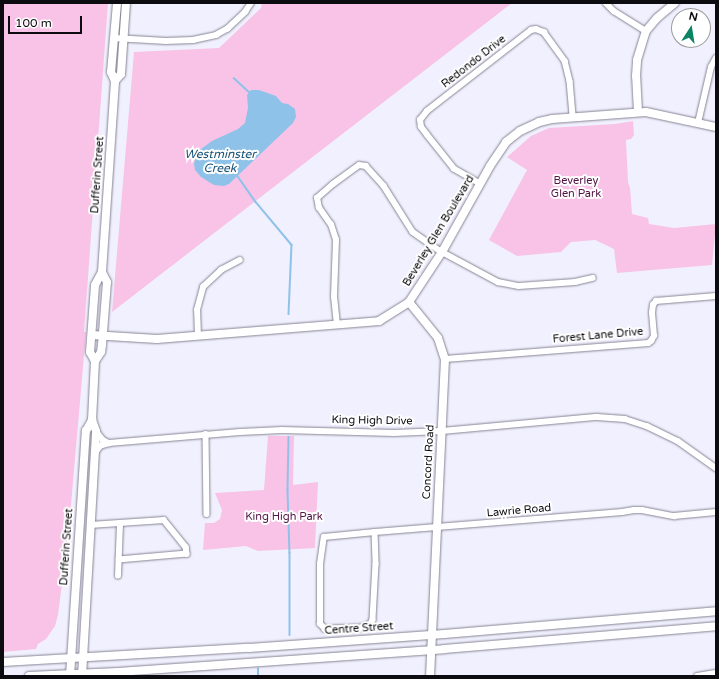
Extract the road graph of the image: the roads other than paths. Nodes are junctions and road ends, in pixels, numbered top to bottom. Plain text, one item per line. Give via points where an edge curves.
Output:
1 (116, 3) edge
2 (126, 3) edge
3 (251, 3) edge
4 (606, 3) edge
5 (676, 3) edge
6 (646, 31) junction
7 (114, 38) junction
8 (124, 39) junction
9 (716, 58) edge
10 (115, 81) junction
11 (638, 112) junction
12 (573, 116) junction
13 (698, 123) junction
14 (716, 126) edge
15 (480, 184) junction
16 (442, 252) junction
17 (240, 260) dead end
18 (102, 272) junction
19 (593, 278) dead end
20 (716, 296) edge
21 (409, 302) junction
22 (337, 325) junction
23 (92, 335) junction
24 (103, 335) junction
25 (198, 336) junction
26 (445, 359) junction
27 (95, 361) junction
28 (92, 420) junction
29 (442, 431) junction
30 (96, 432) junction
31 (206, 434) junction
32 (109, 443) junction
33 (95, 454) junction
34 (716, 468) edge
35 (716, 512) edge
36 (207, 514) dead end
37 (120, 524) junction
38 (90, 525) junction
39 (436, 528) junction
40 (375, 532) junction
41 (119, 560) junction
42 (118, 576) dead end
43 (716, 611) edge
44 (716, 626) edge
45 (432, 635) junction
46 (431, 650) junction
47 (3, 662) edge
48 (80, 665) edge
49 (716, 673) edge
50 (70, 675) edge
51 (29, 676) edge
52 (430, 676) edge
53 (697, 676) edge

1 - 7 main road, Dufferin Street
2 - 8 main road, Dufferin Street
3 - 8 street via 227,29 216,35 166,42
4 - 6 street
5 - 6 main road
6 - 11 main road via 637,60
7 - 8 street
7 - 10 main road, Dufferin Street via 111,72
8 - 10 main road, Dufferin Street via 121,74
9 - 13 street via 711,67
10 - 18 main road, Dufferin Street
11 - 12 main road, Beverley Glen Boulevard
11 - 13 main road, Beverley Glen Boulevard via 655,113
12 - 15 main road, Beverley Glen Boulevard via 539,122 520,131 506,142
12 - 15 street, Redondo Drive via 570,81 565,61 544,32 531,30 427,111 420,120 424,131 454,169
13 - 14 main road, Beverley Glen Boulevard
15 - 16 main road, Beverley Glen Boulevard
16 - 19 street via 509,286 575,282
16 - 21 main road, Beverley Glen Boulevard
16 - 22 street via 413,232 391,195 366,166 352,168 317,198 336,240 334,298
17 - 25 street via 221,270 203,287 197,310
18 - 23 main road, Dufferin Street via 95,285
18 - 24 main road, Dufferin Street via 107,282
20 - 26 street, Forest Lane Drive via 656,302 652,313 654,336 648,343
21 - 22 main road, Beverley Glen Boulevard via 379,321
21 - 26 main road, Concord Road via 438,338
22 - 25 main road, Beverley Glen Boulevard
23 - 24 main road, Beverley Glen Boulevard
23 - 27 main road, Dufferin Street via 90,352
24 - 25 main road, Beverley Glen Boulevard via 157,339
24 - 27 main road, Dufferin Street via 101,352
26 - 29 main road, Concord Road
27 - 28 main road, Dufferin Street
28 - 30 main road, Dufferin Street
28 - 48 main road, Dufferin Street via 86,431 79,533
29 - 31 street, King High Drive via 394,433 282,430
29 - 34 street, King High Drive via 596,417 624,419 647,426 678,441
29 - 39 main road, Concord Road
30 - 32 street
30 - 33 main road, Dufferin Street
31 - 32 street, King High Drive
31 - 36 street
32 - 33 street via 100,446
33 - 38 main road, Dufferin Street
35 - 39 street, Lawrie Road via 674,516 642,510
37 - 38 street
37 - 41 street
37 - 41 street via 164,520 186,548 187,554
38 - 48 main road, Dufferin Street
39 - 40 street, Lawrie Road
39 - 45 main road, Concord Road
40 - 40 street, Lawrie Road via 374,615 371,624 362,628 328,630 320,624 320,564 324,537
41 - 42 street
43 - 45 main road, Centre Street
44 - 46 main road
45 - 46 main road, Concord Road
45 - 48 main road, Centre Street via 193,652
46 - 48 main road via 98,673
46 - 52 main road, Concord Road
47 - 48 main road, Centre Street
48 - 50 main road, Dufferin Street
48 - 50 main road, Centre Street
49 - 53 street
50 - 51 main road, Centre Street

